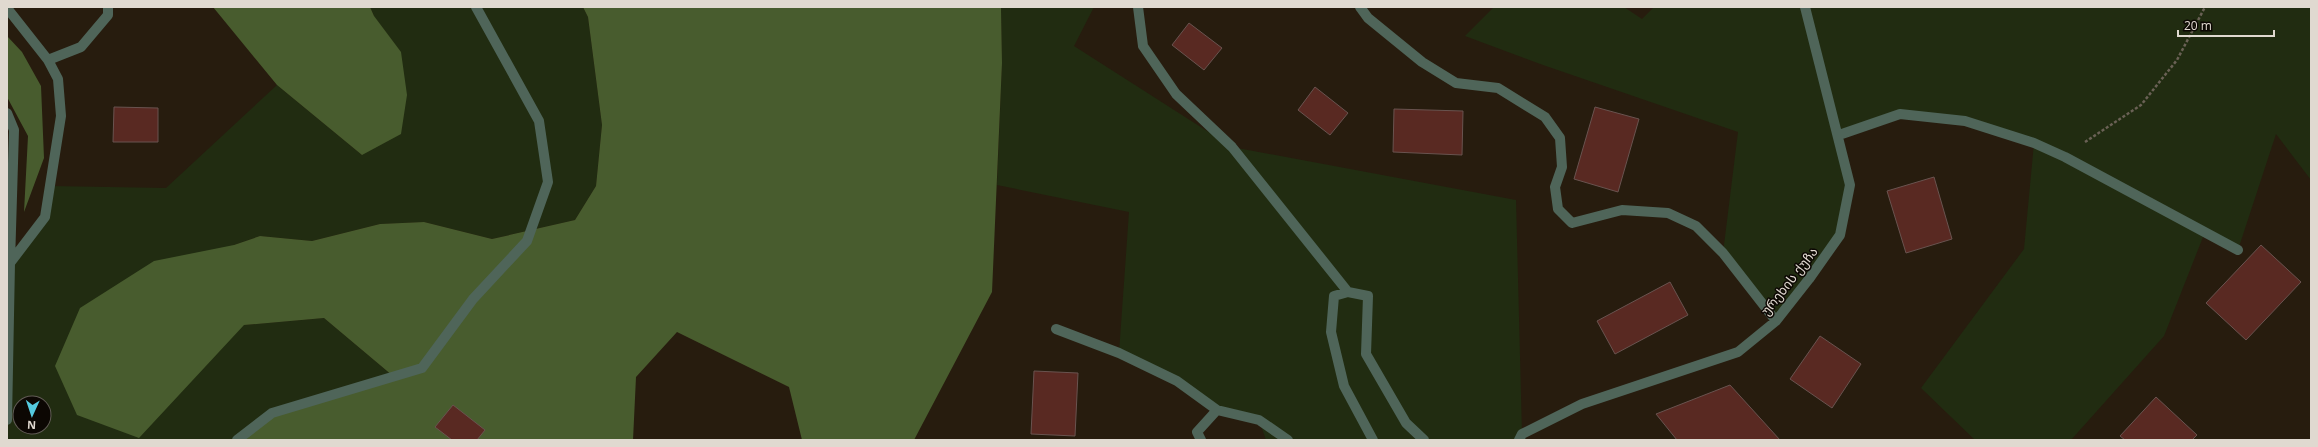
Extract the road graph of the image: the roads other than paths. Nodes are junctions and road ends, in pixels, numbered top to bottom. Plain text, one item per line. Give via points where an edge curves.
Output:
1 (108, 7) edge
2 (476, 7) edge
3 (1138, 7) edge
4 (1360, 7) edge
5 (1805, 7) edge
6 (7, 8) edge
7 (48, 60) junction
8 (7, 113) edge
9 (1839, 135) junction
10 (2238, 250) dead end
11 (10, 263) junction
12 (1348, 292) junction
13 (1776, 321) junction
14 (1056, 330) dead end
15 (1217, 410) junction
16 (7, 420) edge
17 (237, 440) edge
18 (1201, 440) edge
19 (1288, 440) edge
20 (1373, 440) edge
21 (1424, 440) edge
22 (1519, 440) edge

1 - 7 street via 108,15 81,47
2 - 17 street via 539,121 548,182 527,241 474,299 422,368 272,413
3 - 12 street via 1143,46 1176,94 1232,147
4 - 13 street via 1368,18 1422,62 1456,84 1498,88 1546,117 1560,138 1562,167 1555,187 1558,209 1572,223 1622,210 1668,213 1696,226 1722,253
5 - 9 street, ურეხის ქუჩა
6 - 7 street
7 - 11 street via 58,79 61,116 45,217
8 - 11 street via 14,130
9 - 10 street via 1900,114 1965,121 2034,143 2065,157
9 - 13 street, ურეხის ქუჩა via 1850,185 1840,235
11 - 16 street
12 - 20 street via 1334,296 1331,332 1344,386
12 - 21 street via 1368,296 1366,354 1406,423
13 - 22 street, ურეხის ქუჩა via 1738,352 1582,404 1522,434
14 - 15 street via 1118,353 1177,381
15 - 18 street via 1197,432
15 - 19 street via 1259,420

